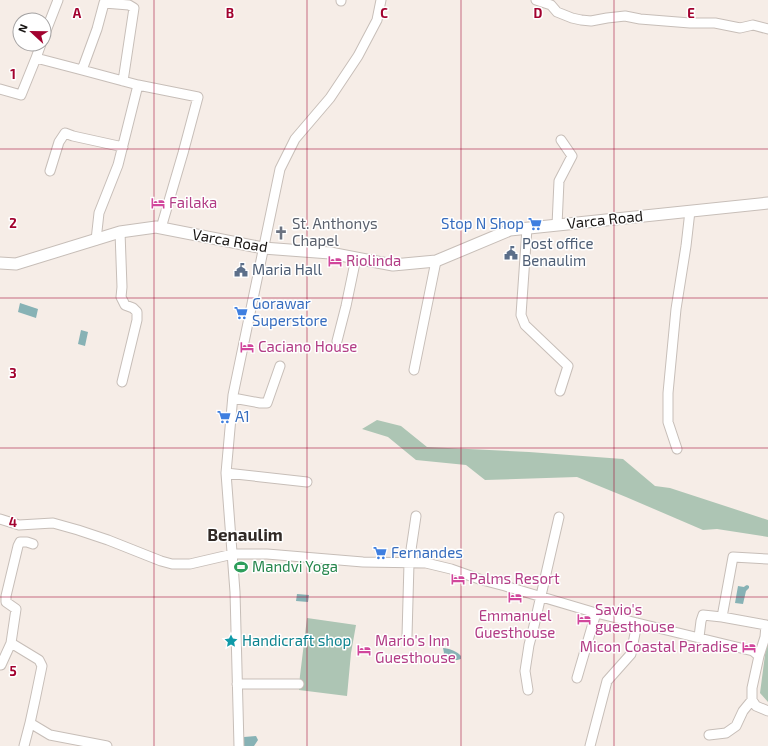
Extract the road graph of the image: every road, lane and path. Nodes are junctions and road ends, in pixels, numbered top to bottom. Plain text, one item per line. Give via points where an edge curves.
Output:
1 (58, 0) edge
2 (381, 0) edge
3 (536, 0) edge
4 (52, 15) edge
5 (768, 29) edge
6 (38, 52) edge
7 (36, 58) junction
8 (82, 70) junction
9 (123, 81) junction
10 (138, 85) junction
11 (0, 90) edge
12 (561, 140) dead end
13 (123, 147) junction
14 (50, 171) dead end
15 (768, 204) edge
16 (690, 211) junction
17 (557, 225) junction
18 (161, 228) junction
19 (526, 228) junction
20 (120, 232) junction
21 (96, 240) junction
22 (263, 248) junction
23 (356, 258) junction
24 (436, 261) junction
25 (0, 262) edge
26 (336, 341) dead end
27 (280, 366) dead end
28 (414, 370) dead end
29 (122, 382) dead end
30 (560, 391) dead end
31 (233, 398) junction
32 (677, 449) dead end
33 (226, 473) junction
34 (307, 482) dead end
35 (416, 516) dead end
36 (559, 517) dead end
37 (0, 519) edge
38 (33, 544) dead end
39 (233, 554) junction
40 (768, 559) edge
41 (409, 563) junction
42 (540, 596) junction
43 (596, 613) junction
44 (722, 617) junction
45 (637, 624) junction
46 (406, 636) dead end
47 (699, 637) junction
48 (11, 643) junction
49 (759, 656) junction
50 (0, 665) edge
51 (577, 678) dead end
52 (237, 684) junction
53 (299, 684) dead end
54 (528, 690) dead end
55 (752, 700) junction
56 (768, 711) edge
57 (30, 723) junction
58 (709, 735) dead end
59 (24, 746) edge
60 (107, 746) edge
61 (238, 746) edge
62 (590, 746) edge

1 - 4 street
2 - 22 street via 377,20 358,56 330,98 295,139 280,169
3 - 5 street via 550,5 557,12 581,20 625,16 715,23 740,28 754,25
6 - 7 street
7 - 8 street
7 - 11 street via 21,95
8 - 9 street
8 - 9 street via 104,3 129,4 134,8
9 - 10 street
10 - 13 street
10 - 18 street via 198,97
12 - 17 street via 572,156 559,180
13 - 14 street via 65,133 59,142
13 - 21 street via 99,213
15 - 16 main road, Varca Road
16 - 17 main road, Varca Road
16 - 32 street via 676,309 668,393 668,422
17 - 19 main road, Varca Road
18 - 20 main road, Varca Road
18 - 22 main road, Varca Road
19 - 24 main road, Varca Road via 510,230
19 - 30 street via 521,315 525,325 568,366
20 - 21 main road, Varca Road
20 - 29 street via 120,297 125,305 138,312
21 - 25 main road, Varca Road via 16,264
22 - 23 main road, Varca Road via 330,253
22 - 31 street
23 - 24 main road, Varca Road via 393,265
23 - 26 street
24 - 28 street
27 - 31 street via 267,402
31 - 33 street
33 - 34 street
33 - 39 street
35 - 41 street
36 - 42 street
37 - 39 street via 19,525 53,523 172,564 190,564
38 - 48 street via 20,542 7,588 6,602 16,608
39 - 41 street
39 - 52 street
40 - 44 street via 733,558
41 - 42 street via 426,563 451,569
41 - 46 street
42 - 43 street
42 - 54 street via 525,671
43 - 45 street
43 - 51 street
44 - 47 street via 703,615
44 - 49 street via 766,625
45 - 47 street
45 - 62 street via 631,654 606,681
47 - 49 street via 753,651
48 - 50 street
48 - 57 street via 39,660 42,666
49 - 55 street
52 - 53 street
52 - 61 street
55 - 56 street via 756,706
55 - 58 street via 736,726 726,733
57 - 59 street
57 - 60 street via 50,734

